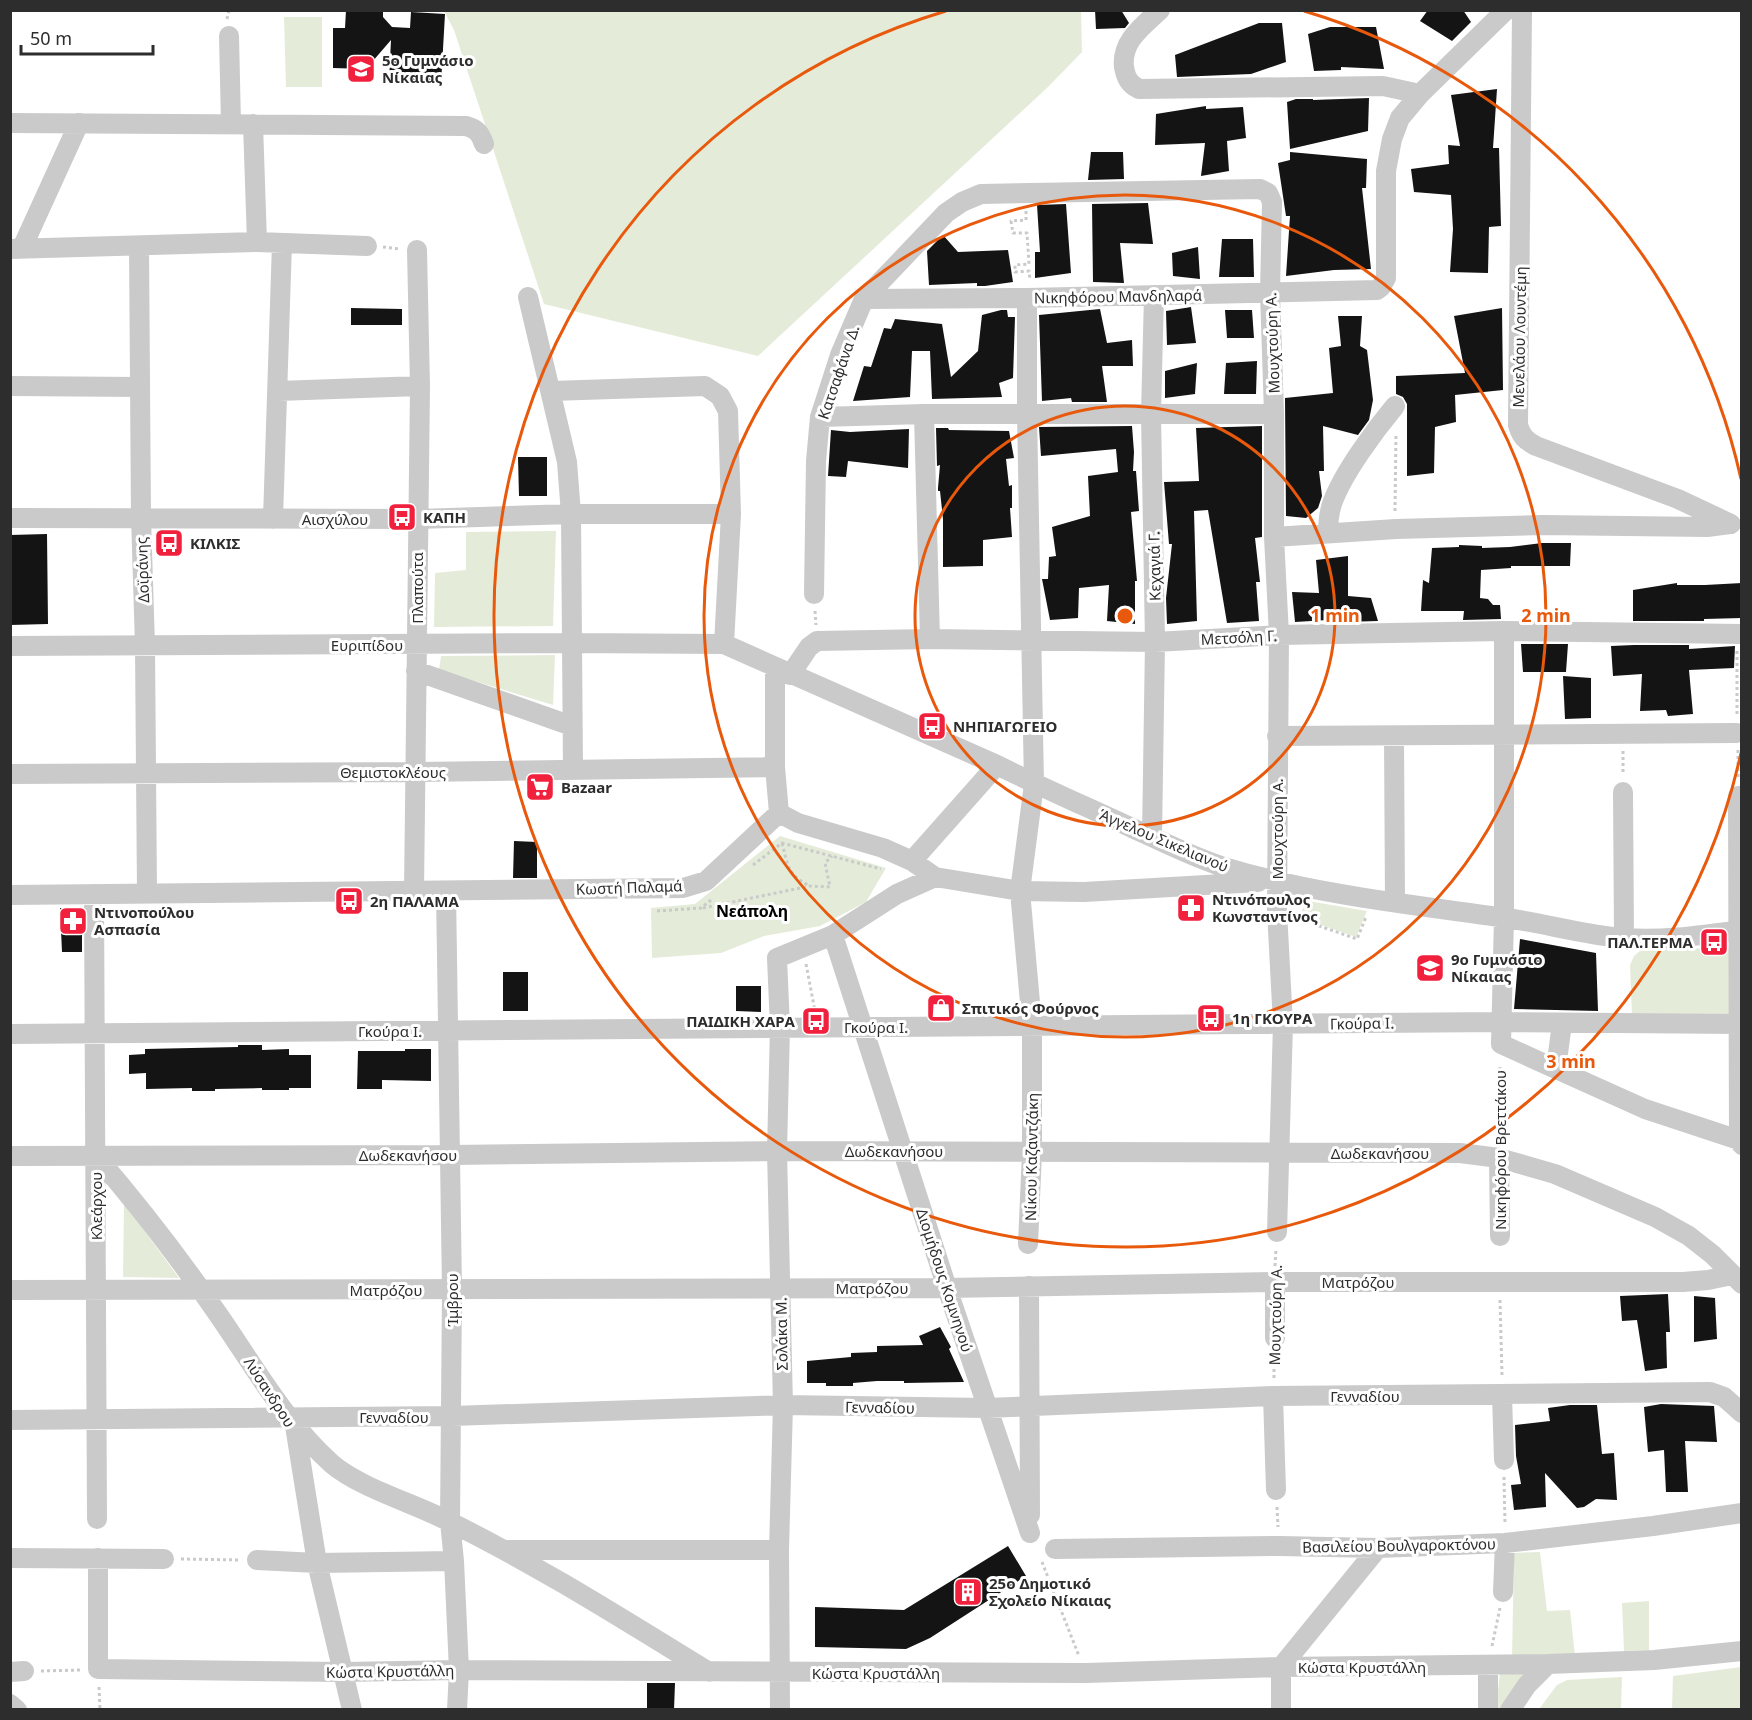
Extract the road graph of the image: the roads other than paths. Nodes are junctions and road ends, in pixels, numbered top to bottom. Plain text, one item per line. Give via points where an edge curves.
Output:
1 (1160, 10) edge
2 (1506, 10) edge
3 (1522, 10) edge
4 (229, 36) dead end
5 (1420, 94) junction
6 (10, 123) edge
7 (79, 123) junction
8 (231, 124) junction
9 (253, 124) junction
10 (484, 144) dead end
11 (981, 194) joint
12 (257, 242) junction
13 (282, 243) junction
14 (139, 246) junction
15 (367, 246) road end
16 (16, 248) edge
17 (417, 250) road end
18 (1270, 293) junction
19 (1154, 295) junction
20 (528, 297) dead end
21 (1022, 298) junction
22 (864, 299) junction
23 (420, 386) junction
24 (10, 387) edge
25 (140, 387) junction
26 (278, 391) junction
27 (551, 391) junction
28 (1395, 406) dead end
29 (924, 414) junction
30 (1027, 414) junction
31 (1151, 414) junction
32 (1274, 414) junction
33 (820, 417) junction
34 (571, 514) junction
35 (731, 514) junction
36 (141, 517) junction
37 (10, 518) edge
38 (273, 519) junction
39 (418, 519) junction
40 (1736, 522) edge
41 (1328, 534) junction
42 (1274, 537) junction
43 (814, 594) road end
44 (1504, 631) junction
45 (1279, 634) junction
46 (1742, 634) edge
47 (930, 639) junction
48 (1030, 639) junction
49 (1155, 642) junction
50 (571, 643) junction
51 (417, 644) junction
52 (723, 644) junction
53 (10, 646) edge
54 (145, 646) junction
55 (416, 671) junction
56 (782, 671) junction
57 (572, 726) junction
58 (1737, 733) dead end
59 (1277, 736) junction
60 (1394, 736) junction
61 (1504, 736) junction
62 (997, 765) junction
63 (775, 767) junction
64 (573, 770) junction
65 (416, 772) junction
66 (146, 773) junction
67 (10, 774) edge
68 (1034, 784) junction
69 (1623, 792) road end
70 (1742, 796) edge
71 (779, 813) junction
72 (1152, 837) junction
73 (912, 861) junction
74 (935, 877) junction
75 (1277, 882) junction
76 (414, 891) junction
77 (446, 891) junction
78 (1020, 891) junction
79 (94, 894) junction
80 (147, 894) junction
81 (10, 895) edge
82 (1395, 903) junction
83 (1504, 917) junction
84 (1740, 931) edge
85 (833, 935) junction
86 (1624, 938) junction
87 (1502, 1022) junction
88 (1562, 1023) junction
89 (1282, 1024) junction
90 (1740, 1024) edge
91 (1032, 1025) junction
92 (780, 1027) junction
93 (862, 1027) junction
94 (448, 1031) junction
95 (94, 1033) junction
96 (10, 1034) edge
97 (1556, 1069) junction
98 (1741, 1142) edge
99 (777, 1151) junction
100 (902, 1151) junction
101 (1032, 1152) junction
102 (1278, 1152) junction
103 (95, 1155) junction
104 (451, 1155) junction
105 (10, 1156) edge
106 (1499, 1158) junction
107 (1276, 1232) road end
108 (1500, 1236) dead end
109 (1028, 1244) dead end
110 (1737, 1279) edge
111 (1275, 1282) junction
112 (1029, 1286) junction
113 (780, 1287) junction
114 (947, 1288) junction
115 (201, 1289) junction
116 (10, 1290) edge
117 (96, 1290) junction
118 (452, 1290) junction
119 (1275, 1338) road end
120 (1502, 1395) junction
121 (1273, 1396) junction
122 (783, 1406) junction
123 (1029, 1406) junction
124 (987, 1408) junction
125 (1742, 1413) edge
126 (452, 1416) junction
127 (97, 1419) junction
128 (10, 1420) edge
129 (292, 1422) junction
130 (1504, 1460) road end
131 (1276, 1490) road end
132 (1742, 1513) edge
133 (97, 1519) dead end
134 (450, 1522) junction
135 (1505, 1543) junction
136 (1378, 1548) junction
137 (504, 1550) junction
138 (779, 1550) junction
139 (1048, 1555) road end
140 (10, 1558) edge
141 (98, 1558) junction
142 (164, 1559) road end
143 (256, 1560) road end
144 (454, 1561) junction
145 (316, 1563) junction
146 (1503, 1592) road end
147 (1742, 1651) edge
148 (1548, 1664) junction
149 (1488, 1666) junction
150 (1281, 1667) junction
151 (459, 1670) junction
152 (343, 1672) junction
153 (709, 1672) junction
154 (779, 1673) junction
155 (10, 1704) edge
156 (17, 1710) edge
157 (352, 1710) edge
158 (457, 1710) edge
159 (780, 1710) edge
160 (1281, 1710) edge
161 (1488, 1710) edge
162 (1510, 1710) edge

1 - 5 street via 1127,45 1126,77 1139,89 1383,86
2 - 5 street
3 - 40 street, Μενελάου Λουντέμη via 1520,432 1536,446
4 - 8 street
5 - 18 street, Νικηφόρου Μανδηλαρά via 1400,118 1392,139 1386,171 1386,278 1381,287 1372,291
6 - 7 street
7 - 8 street
7 - 16 street
8 - 9 street
9 - 10 street via 466,126 481,134
9 - 12 street
11 - 18 street, Μουχτούρη Α. via 1260,189 1272,202
11 - 22 street, Κατσαφάνα Δ. via 946,213
12 - 13 street
12 - 14 street
13 - 15 street
13 - 26 street
14 - 16 street
14 - 25 street, Δοϊράνης
17 - 23 street, Πλαπούτα
18 - 19 street, Νικηφόρου Μανδηλαρά
18 - 32 street, Μουχτούρη Α.
19 - 21 street, Νικηφόρου Μανδηλαρά
19 - 31 street, Κεχαγιά Γ.
20 - 27 street
21 - 22 street, Νικηφόρου Μανδηλαρά
21 - 30 street, Νίκου Καζαντζάκη
22 - 33 street, Κατσαφάνα Δ.
23 - 26 street
23 - 39 street, Πλαπούτα
24 - 25 street
25 - 36 street, Δοϊράνης
26 - 38 street
27 - 34 street via 567,462
27 - 35 street via 705,386 720,396 728,411
28 - 41 street via 1338,490
29 - 30 street
29 - 33 street
29 - 47 street
30 - 31 street
30 - 48 street, Νίκου Καζαντζάκη
31 - 32 street
31 - 49 street, Κεχαγιά Γ.
32 - 42 street, Μουχτούρη Α.
33 - 43 street, Κατσαφάνα Δ.
34 - 35 street, Αισχύλου
34 - 39 street, Αισχύλου
34 - 50 street
35 - 52 street
36 - 37 street, Αισχύλου
36 - 38 street, Αισχύλου
36 - 54 street, Δοϊράνης
38 - 39 street, Αισχύλου
39 - 51 street, Πλαπούτα
40 - 41 street via 1707,527 1544,525
41 - 42 street
42 - 45 street, Μουχτούρη Α.
44 - 45 street, Μετσόλη Γ.
44 - 46 street, Μετσόλη Γ.
44 - 61 street
45 - 49 street, Μετσόλη Γ.
45 - 59 street, Μουχτούρη Α.
47 - 48 street, Μετσόλη Γ.
47 - 56 street, Μετσόλη Γ. via 817,641
48 - 49 street, Μετσόλη Γ.
48 - 68 street, Νίκου Καζαντζάκη
49 - 72 street, Κεχαγιά Γ.
50 - 51 street, Ευριπίδου
50 - 52 street, Ευριπίδου
50 - 57 street
51 - 54 street, Ευριπίδου
51 - 55 street, Πλαπούτα
52 - 56 street, Άγγελου Σικελιανού
53 - 54 street, Ευριπίδου
54 - 66 street, Δοϊράνης
55 - 57 street
55 - 65 street, Πλαπούτα
56 - 62 street, Άγγελου Σικελιανού
56 - 63 street
57 - 64 street
58 - 61 street
59 - 60 street
59 - 75 street, Μουχτούρη Α.
60 - 61 street
60 - 82 street
61 - 83 street
62 - 68 street, Άγγελου Σικελιανού
62 - 73 street
63 - 64 street, Θεμιστοκλέους
63 - 71 street
64 - 65 street, Θεμιστοκλέους
65 - 66 street, Θεμιστοκλέους
65 - 76 street, Πλαπούτα
66 - 67 street, Θεμιστοκλέους
66 - 80 street, Δοϊράνης
68 - 72 street, Άγγελου Σικελιανού
68 - 78 street, Νίκου Καζαντζάκη
69 - 86 street
70 - 84 street via 1738,796
71 - 73 street
71 - 77 street, Κωστή Παλαμά via 706,881 683,888
72 - 75 street, Άγγελου Σικελιανού via 1213,863
73 - 74 street
74 - 78 street
74 - 85 street via 897,894
75 - 78 street via 1084,892
75 - 82 street, Άγγελου Σικελιανού
75 - 89 street, Μουχτούρη Α.
76 - 77 street, Κωστή Παλαμά
76 - 80 street, Κωστή Παλαμά
77 - 94 street, Ίμβρου
78 - 91 street, Νίκου Καζαντζάκη
79 - 80 street, Κωστή Παλαμά
79 - 81 street, Κωστή Παλαμά
79 - 95 street, Κλεάρχου
82 - 83 street, Άγγελου Σικελιανού
83 - 86 street, Άγγελου Σικελιανού
83 - 87 street
84 - 86 street, Άγγελου Σικελιανού
84 - 90 street
85 - 92 street, Σολάκα Μ. via 777,958
85 - 93 street, Διομήδους Κομνηνού
87 - 88 street, Γκούρα Ι.
87 - 89 street, Γκούρα Ι.
87 - 97 street via 1501,1044
88 - 90 street, Γκούρα Ι.
88 - 97 street
89 - 91 street, Γκούρα Ι.
89 - 102 street, Μουχτούρη Α.
90 - 98 street
91 - 93 street, Γκούρα Ι.
91 - 101 street, Νίκου Καζαντζάκη
92 - 93 street, Γκούρα Ι.
92 - 94 street, Γκούρα Ι.
92 - 99 street, Σολάκα Μ.
93 - 100 street, Διομήδους Κομνηνού
94 - 95 street, Γκούρα Ι.
94 - 104 street, Ίμβρου
95 - 96 street, Γκούρα Ι.
95 - 103 street, Κλεάρχου
97 - 98 street via 1644,1109
99 - 100 street, Δωδεκανήσου
99 - 104 street, Δωδεκανήσου
99 - 113 street, Σολάκα Μ.
100 - 101 street, Δωδεκανήσου
100 - 114 street, Διομήδους Κομνηνού
101 - 102 street, Δωδεκανήσου
101 - 109 street, Νίκου Καζαντζάκη
102 - 106 street, Δωδεκανήσου
102 - 107 street, Μουχτούρη Α.
103 - 104 street, Δωδεκανήσου
103 - 105 street, Δωδεκανήσου
103 - 115 street, Λύσανδρου
103 - 117 street, Κλεάρχου
104 - 118 street, Ίμβρου
106 - 108 street, Νικηφόρου Βρεττάκου
106 - 110 street, Δωδεκανήσου via 1556,1174 1655,1217 1689,1236
110 - 111 street, Ματρόζου
111 - 112 street, Ματρόζου
111 - 119 street, Μουχτούρη Α.
112 - 114 street, Ματρόζου
112 - 123 street
113 - 114 street, Ματρόζου
113 - 118 street, Ματρόζου
113 - 122 street, Σολάκα Μ.
114 - 124 street, Διομήδους Κομνηνού
115 - 117 street, Ματρόζου
115 - 118 street, Ματρόζου
115 - 129 street, Λύσανδρου
116 - 117 street, Ματρόζου
117 - 127 street, Κλεάρχου
118 - 126 street, Ίμβρου
120 - 121 street, Γενναδίου
120 - 125 street, Γενναδίου via 1710,1392
120 - 130 street
121 - 123 street, Γενναδίου
121 - 131 street
122 - 124 street, Γενναδίου
122 - 126 street, Γενναδίου
122 - 138 street, Σολάκα Μ.
123 - 124 street, Γενναδίου
123 - 124 street, Διομήδους Κομνηνού via 1030,1533
126 - 129 street, Γενναδίου
126 - 134 street, Ίμβρου
127 - 128 street, Γενναδίου
127 - 129 street, Γενναδίου
127 - 133 street, Κλεάρχου
129 - 134 street via 344,1472
129 - 145 street, Λύσανδρου
132 - 135 street, Βασιλείου Βουλγαροκτόνου
134 - 137 street
134 - 144 street, Ίμβρου
135 - 136 street, Βασιλείου Βουλγαροκτόνου
135 - 146 street
136 - 139 street, Βασιλείου Βουλγαροκτόνου via 1279,1546
136 - 150 street
137 - 138 street
137 - 153 street
138 - 154 street, Σολάκα Μ.
140 - 141 street
141 - 142 street
141 - 152 street, Κώστα Κρυστάλλη via 98,1669
143 - 145 street
144 - 145 street
144 - 151 street, Ίμβρου
145 - 152 street, Λύσανδρου
147 - 148 street, Κώστα Κρυστάλλη via 1654,1660
148 - 149 street, Κώστα Κρυστάλλη
148 - 162 street
149 - 150 street, Κώστα Κρυστάλλη
149 - 161 street
150 - 154 street, Κώστα Κρυστάλλη via 1086,1673
150 - 160 street
151 - 152 street, Κώστα Κρυστάλλη
151 - 153 street, Κώστα Κρυστάλλη
151 - 158 street, Ίμβρου
152 - 157 street, Λύσανδρου
153 - 154 street, Κώστα Κρυστάλλη
154 - 159 street, Σολάκα Μ.
155 - 156 street

